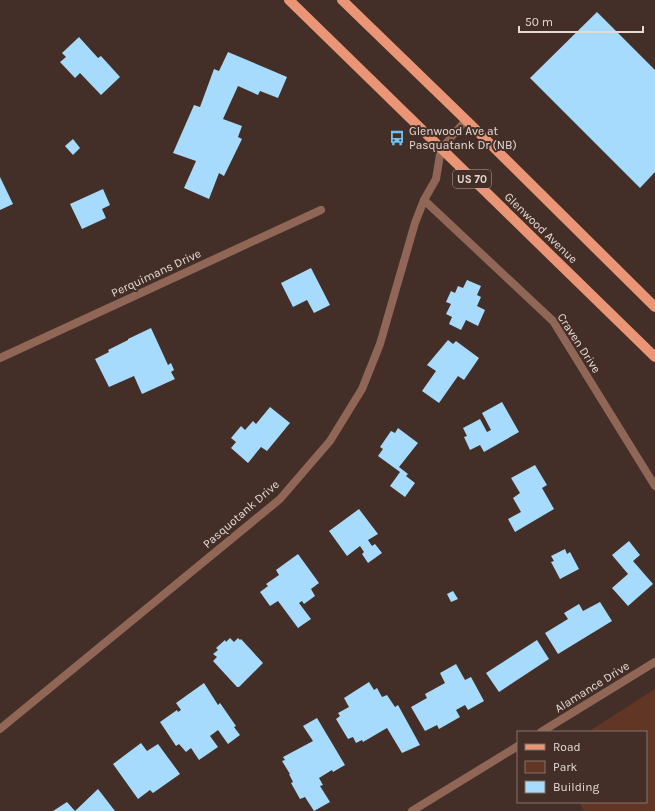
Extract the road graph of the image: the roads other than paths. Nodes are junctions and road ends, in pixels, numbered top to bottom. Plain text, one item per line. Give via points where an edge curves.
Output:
1 (288, 0) edge
2 (342, 0) edge
3 (466, 120) junction
4 (441, 149) junction
5 (424, 200) junction
6 (321, 210) dead end
7 (655, 307) edge
8 (0, 358) edge
9 (655, 358) edge
10 (655, 486) edge
11 (655, 662) edge
12 (0, 730) edge
13 (543, 731) edge
14 (517, 747) edge
15 (412, 811) edge

1 - 4 main road, Glenwood Avenue / US 70
2 - 3 main road, Glenwood Avenue / US 70
3 - 4 street
3 - 7 main road, Glenwood Avenue / US 70
4 - 5 street, Pasquotank Drive via 436,179
4 - 9 main road, Glenwood Avenue / US 70
5 - 10 street, Craven Drive via 553,321
5 - 12 street, Pasquotank Drive via 380,344 362,389 330,441 280,499
6 - 8 street, Perquimans Drive
11 - 13 street, Alamance Drive
14 - 15 street

